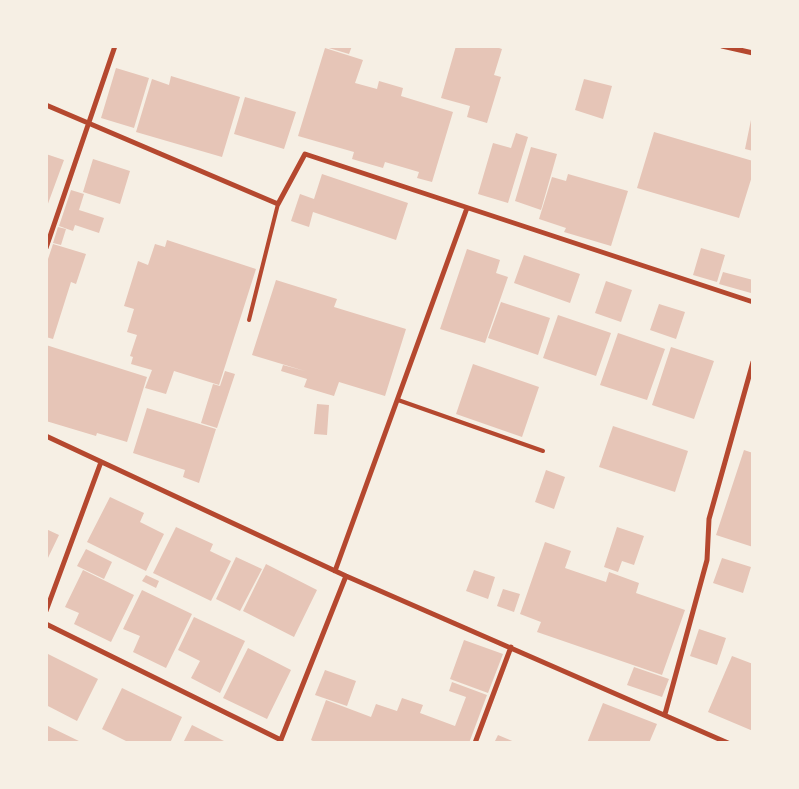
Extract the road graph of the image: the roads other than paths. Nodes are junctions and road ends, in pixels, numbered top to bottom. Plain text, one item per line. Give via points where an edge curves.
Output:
1 (115, 46) edge
2 (722, 46) edge
3 (753, 52) edge
4 (46, 105) edge
5 (88, 123) junction
6 (278, 204) junction
7 (467, 208) junction
8 (46, 248) edge
9 (753, 302) edge
10 (249, 320) dead end
11 (753, 362) edge
12 (398, 400) junction
13 (46, 436) edge
14 (543, 451) dead end
15 (101, 462) junction
16 (335, 571) junction
17 (346, 576) junction
18 (46, 611) edge
19 (46, 624) edge
20 (511, 647) junction
21 (664, 714) junction
22 (280, 741) edge
23 (475, 743) edge
24 (728, 743) edge

1 - 5 street
2 - 3 street
4 - 5 street
5 - 6 street
5 - 8 street
6 - 7 street via 304,154
6 - 10 lane
7 - 9 street
7 - 12 street
11 - 21 street via 709,519 706,560
12 - 14 lane
12 - 16 street
13 - 15 street
15 - 16 street
15 - 18 street
16 - 17 street
17 - 20 street
17 - 22 street
19 - 22 street
20 - 21 street
20 - 23 street
21 - 24 street

